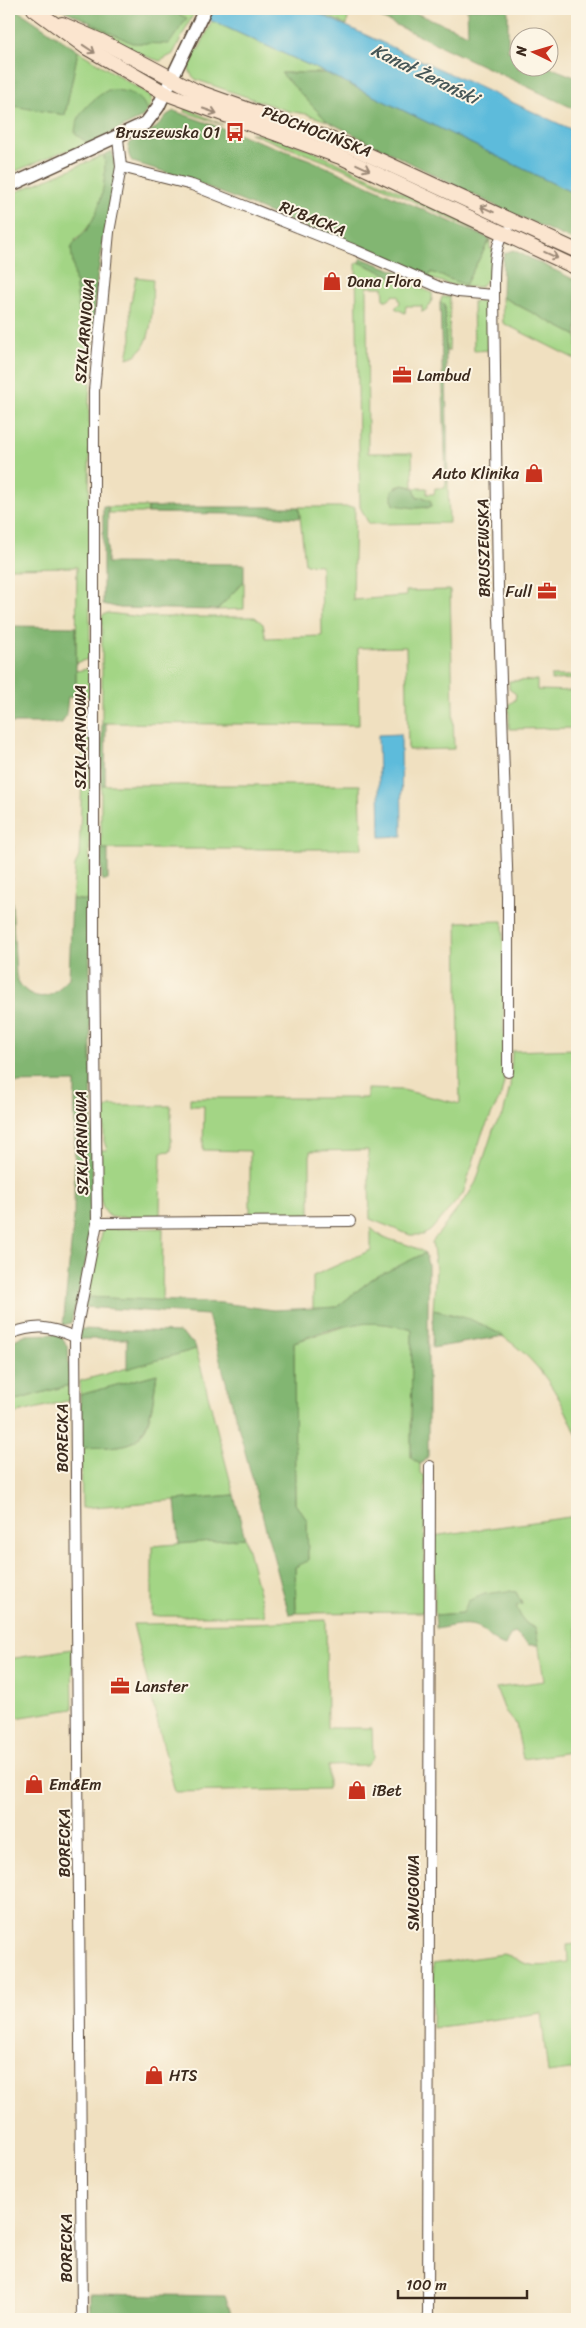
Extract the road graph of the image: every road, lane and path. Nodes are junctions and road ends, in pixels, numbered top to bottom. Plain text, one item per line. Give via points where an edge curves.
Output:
1 (34, 9) edge
2 (205, 9) edge
3 (50, 19) junction
4 (171, 79) junction
5 (165, 93) junction
6 (118, 138) junction
7 (121, 167) junction
8 (9, 186) edge
9 (532, 230) junction
10 (502, 233) junction
11 (524, 243) junction
12 (498, 249) junction
13 (577, 251) edge
14 (577, 268) edge
15 (494, 295) junction
16 (508, 1072) dead end
17 (350, 1221) dead end
18 (97, 1223) junction
19 (9, 1334) edge
20 (75, 1337) junction
21 (430, 1466) dead end
22 (82, 2319) edge
23 (428, 2319) edge

1 - 3 main road, PŁOCHOCIŃSKA
2 - 4 street
3 - 4 main road, PŁOCHOCIŃSKA via 82,31
3 -> 5 main road, PŁOCHOCIŃSKA via 87,48
4 - 5 street
9 -> 4 main road, PŁOCHOCIŃSKA via 347,145
5 - 6 street via 146,123
5 -> 10 main road, PŁOCHOCIŃSKA via 343,158
6 - 7 street, SZKLARNIOWA
6 - 8 street
7 - 15 street, RYBACKA via 192,185 439,287
7 - 18 street, SZKLARNIOWA via 108,242 94,391
9 - 10 street via 515,229
9 - 13 main road, PŁOCHOCIŃSKA
10 - 11 main road, PŁOCHOCIŃSKA
10 - 12 street, BRUSZEWSKA
11 - 12 street via 516,242
11 -> 14 main road, PŁOCHOCIŃSKA
12 - 15 street, BRUSZEWSKA via 494,265
15 - 16 street, BRUSZEWSKA
17 - 18 street
18 - 20 street, SZKLARNIOWA
19 - 20 street via 38,1326 57,1329
20 - 22 street, BORECKA
21 - 23 street, SMUGOWA

